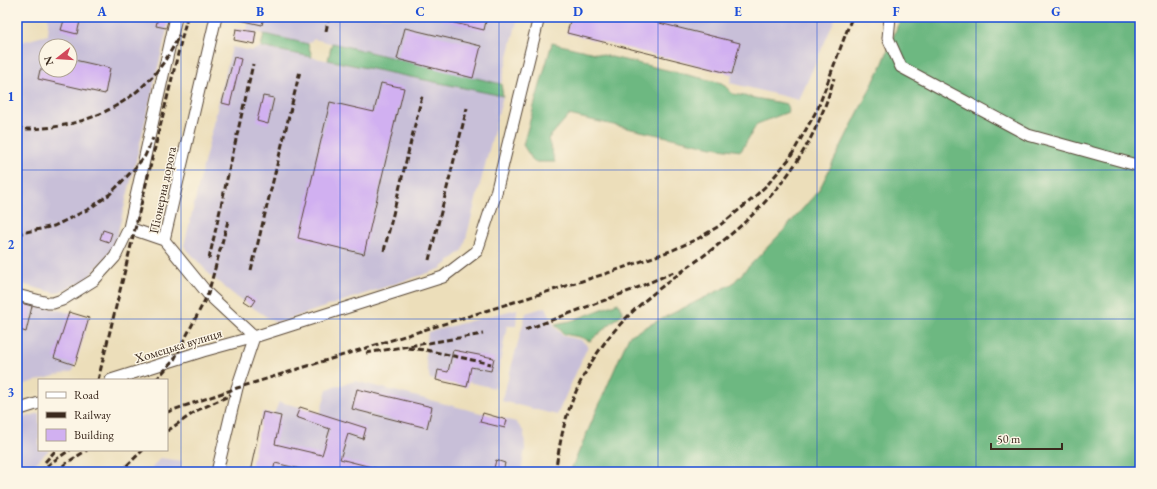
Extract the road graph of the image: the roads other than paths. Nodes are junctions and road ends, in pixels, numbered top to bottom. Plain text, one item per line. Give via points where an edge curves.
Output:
1 (176, 17) edge
2 (216, 17) edge
3 (539, 17) edge
4 (890, 17) edge
5 (1140, 166) edge
6 (129, 228) junction
7 (164, 240) junction
8 (17, 295) edge
9 (254, 337) junction
10 (114, 379) edge
11 (38, 403) edge
12 (17, 410) edge
13 (217, 472) edge

1 - 6 street
2 - 7 street, Піонерна дорога
3 - 9 street, Хомецька вулиця via 496,193 478,251 443,277
4 - 5 street via 888,38 901,67 1028,135
6 - 7 street
6 - 8 street via 115,257 94,280 62,300 48,303
7 - 9 street, Піонерна дорога via 208,294
9 - 10 street, Хомецька вулиця via 203,350
9 - 13 street via 237,388
11 - 12 street

